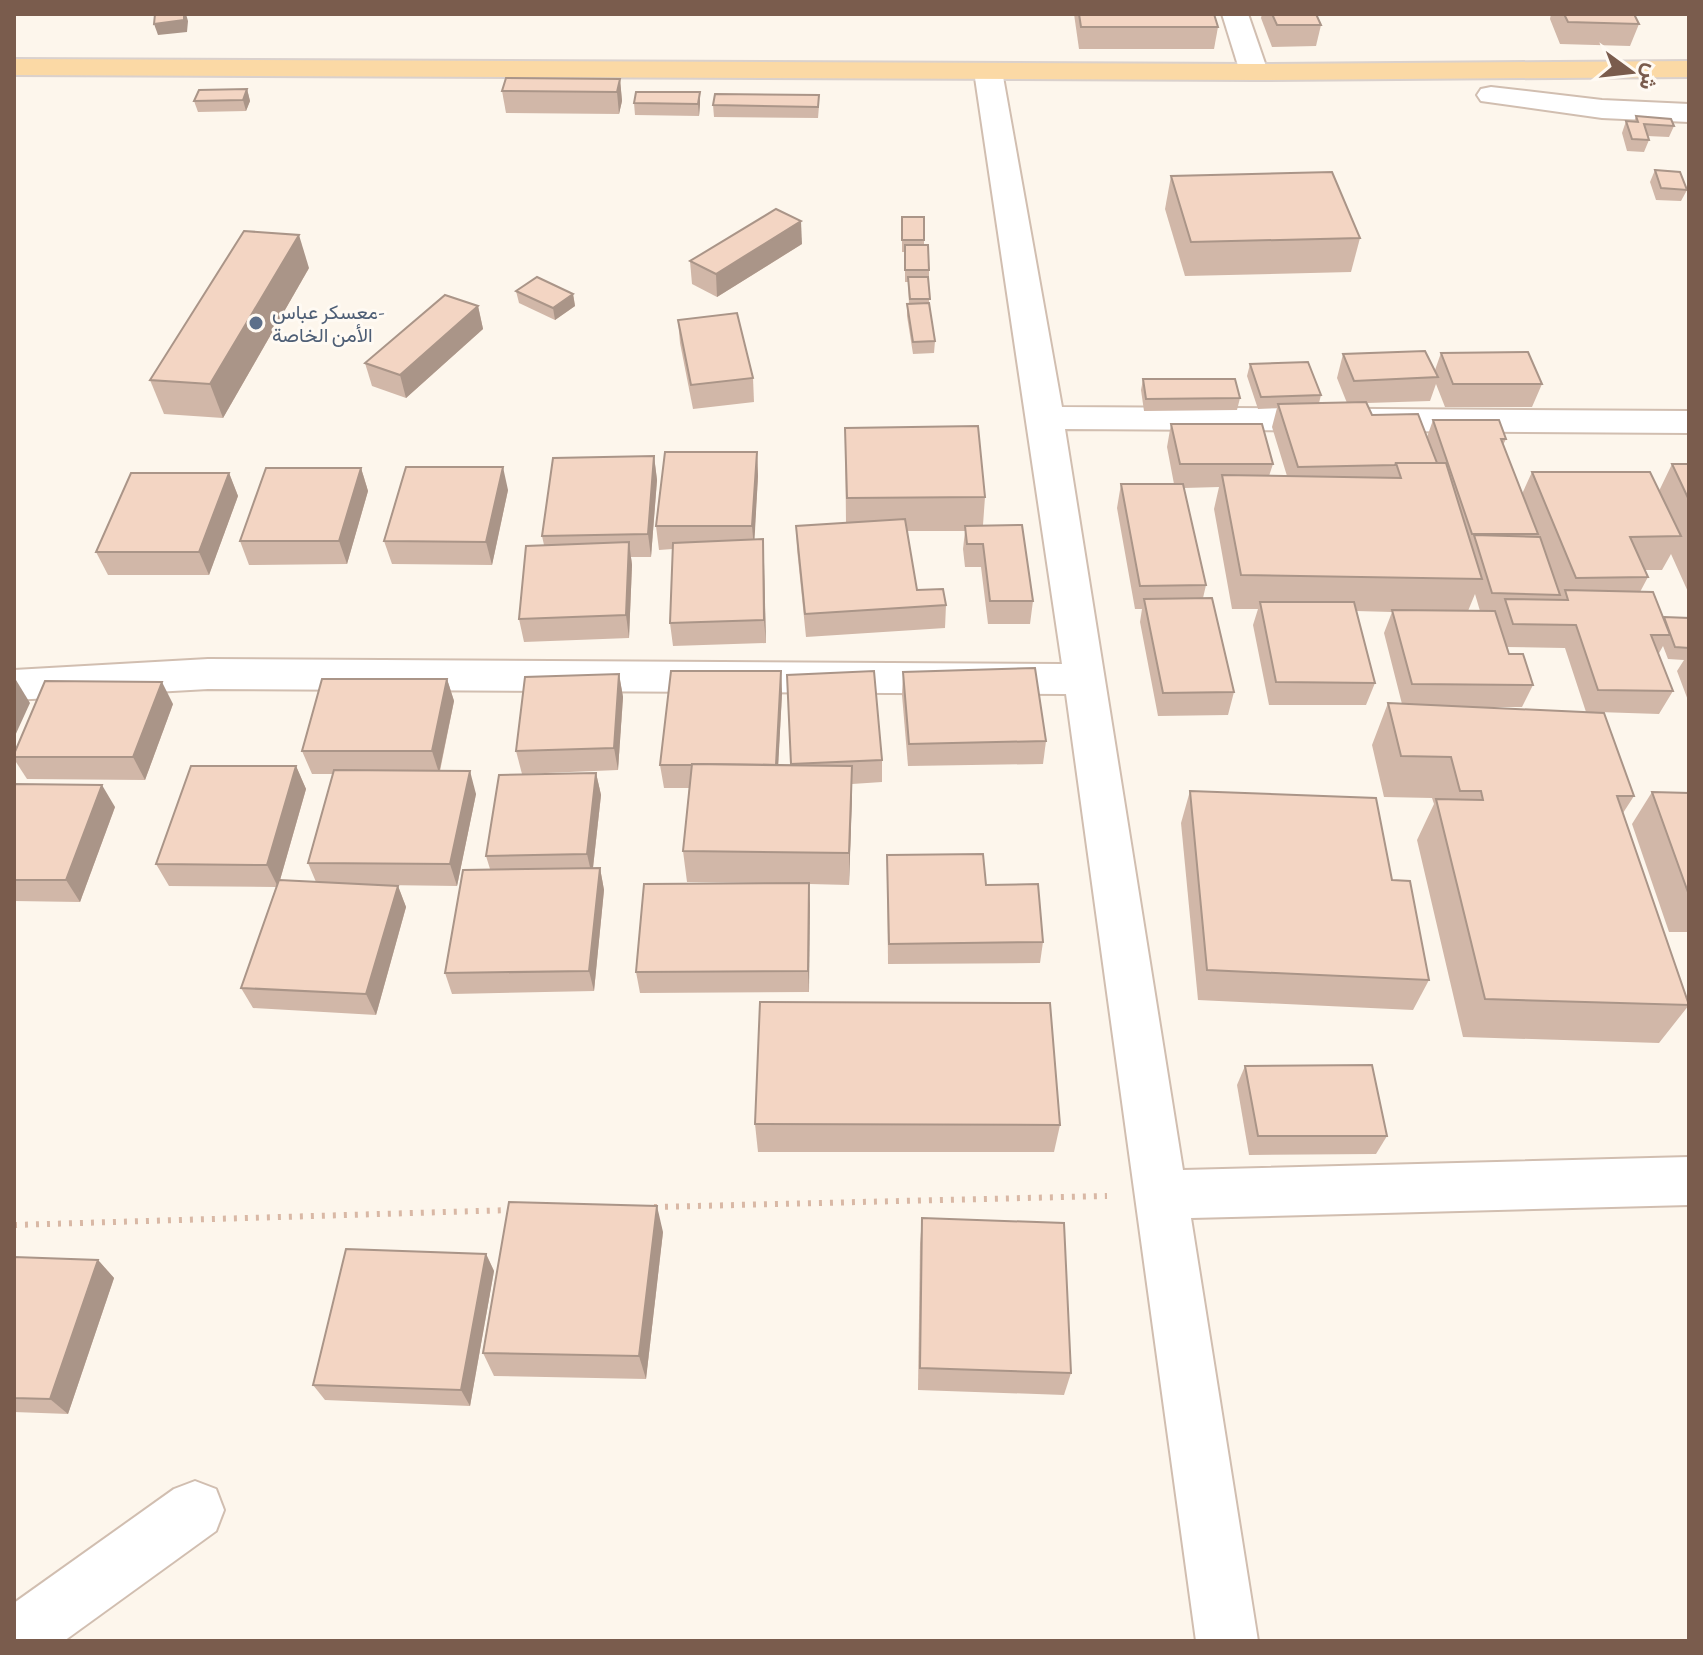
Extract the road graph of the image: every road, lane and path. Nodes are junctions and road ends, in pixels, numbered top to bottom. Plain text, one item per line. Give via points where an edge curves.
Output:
1 (1235, 14) edge
2 (14, 67) edge
3 (1689, 69) edge
4 (1254, 72) junction
5 (989, 82) junction
6 (14, 90) edge
7 (1689, 93) edge
8 (1491, 95) junction
9 (1689, 113) edge
10 (1046, 418) junction
11 (1689, 422) edge
12 (1084, 679) junction
13 (14, 685) edge
14 (1689, 1181) edge
15 (1160, 1195) junction
16 (652, 1207) edge
17 (524, 1210) edge
18 (14, 1225) edge
19 (195, 1510) dead end
20 (14, 1640) edge
21 (1227, 1641) edge

1 - 4 street
2 - 5 main road
3 - 4 main road
4 - 5 main road
5 - 6 main road
5 - 8 main road
5 - 10 street
7 - 8 main road
8 - 9 street
10 - 11 street
10 - 12 street
12 - 13 street via 208,674
12 - 15 street
14 - 15 street
15 - 16 path
15 - 21 street
17 - 18 path
19 - 20 street

